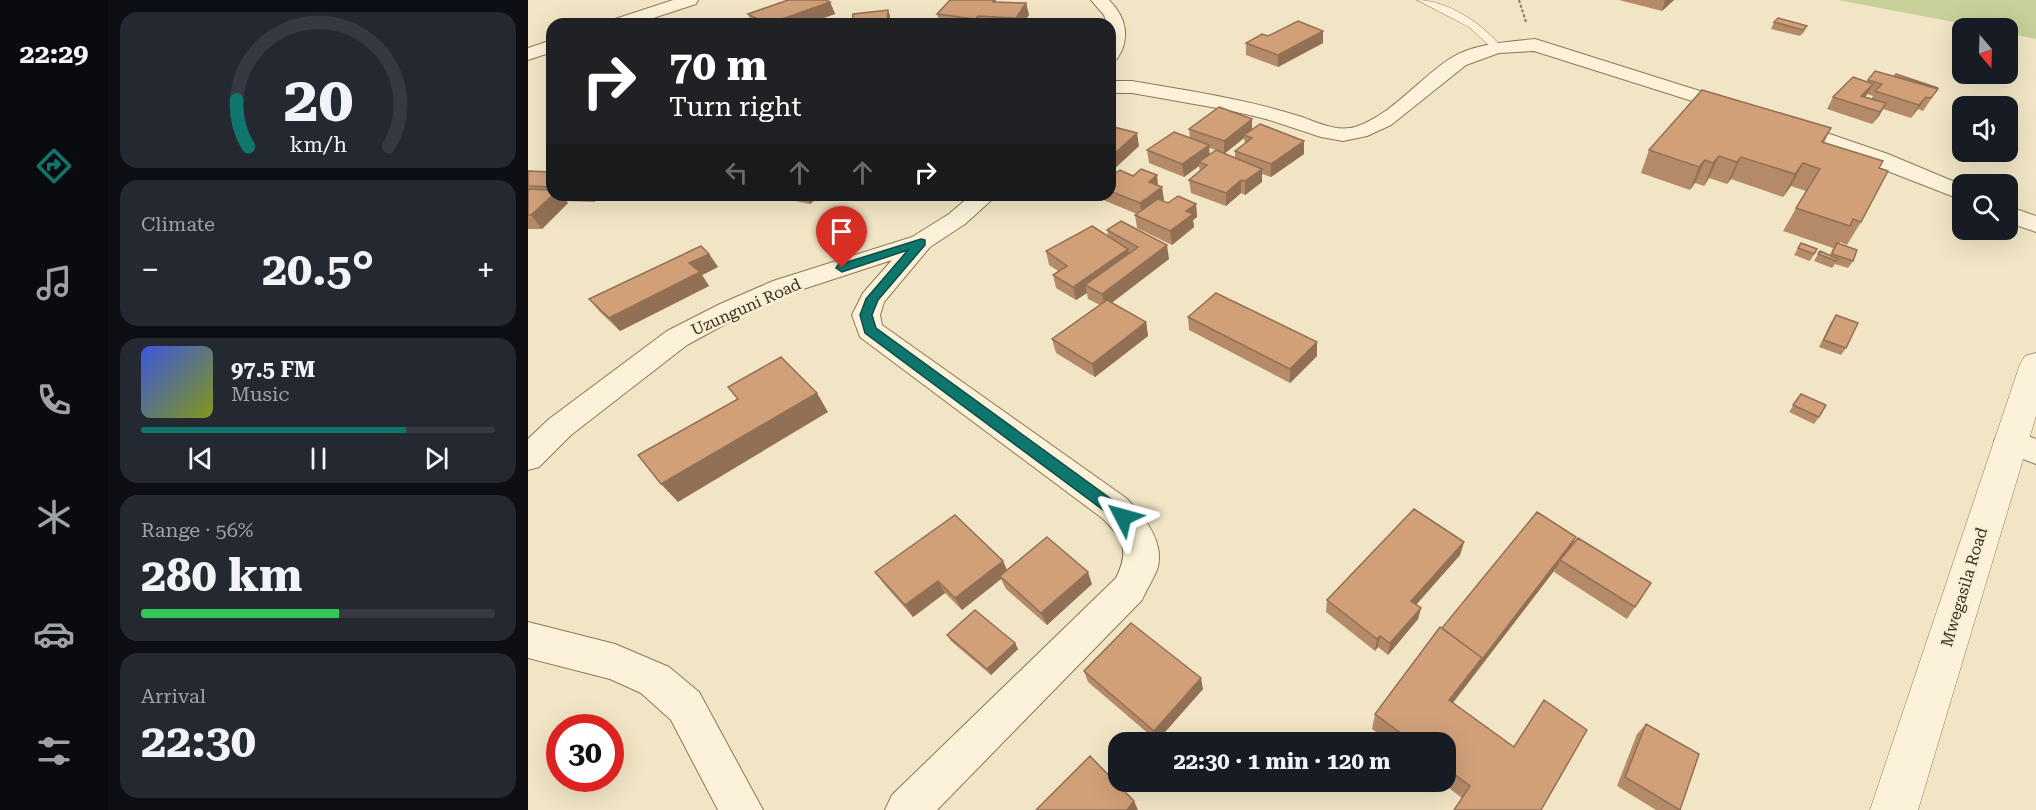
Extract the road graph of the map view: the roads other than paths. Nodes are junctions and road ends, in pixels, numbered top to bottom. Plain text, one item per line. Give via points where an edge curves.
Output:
1 (690, 0) edge
2 (1099, 0) edge
3 (1421, 0) edge
4 (636, 18) edge
5 (1113, 18) edge
6 (1116, 25) edge
7 (1116, 41) edge
8 (546, 48) edge
9 (1497, 48) junction
10 (528, 54) edge
11 (1116, 87) edge
12 (1752, 114) edge
13 (1774, 121) edge
14 (1952, 189) edge
15 (979, 201) edge
16 (2018, 218) edge
17 (2036, 225) edge
18 (921, 242) junction
19 (2036, 364) edge
20 (2023, 447) edge
21 (528, 458) edge
22 (528, 640) edge
23 (741, 810) edge
24 (907, 810) edge
25 (1894, 810) edge

1 - 4 street
2 - 5 street
3 - 9 lane via 1471,23
6 - 7 street
8 - 10 street
9 - 11 street via 1459,61 1384,121 1343,135 1228,104
9 - 12 street via 1534,45
13 - 14 street
15 - 18 street, Uzunguni Road
16 - 17 street
18 - 21 street, Uzunguni Road via 782,287 677,338 560,427
18 - 24 street via 872,299 866,315 870,330 1114,508 1133,526 1140,543 1141,566 1129,589
19 - 20 street, Mwegasila Road
20 - 25 street, Mwegasila Road
22 - 23 street via 615,662 655,680 685,706

